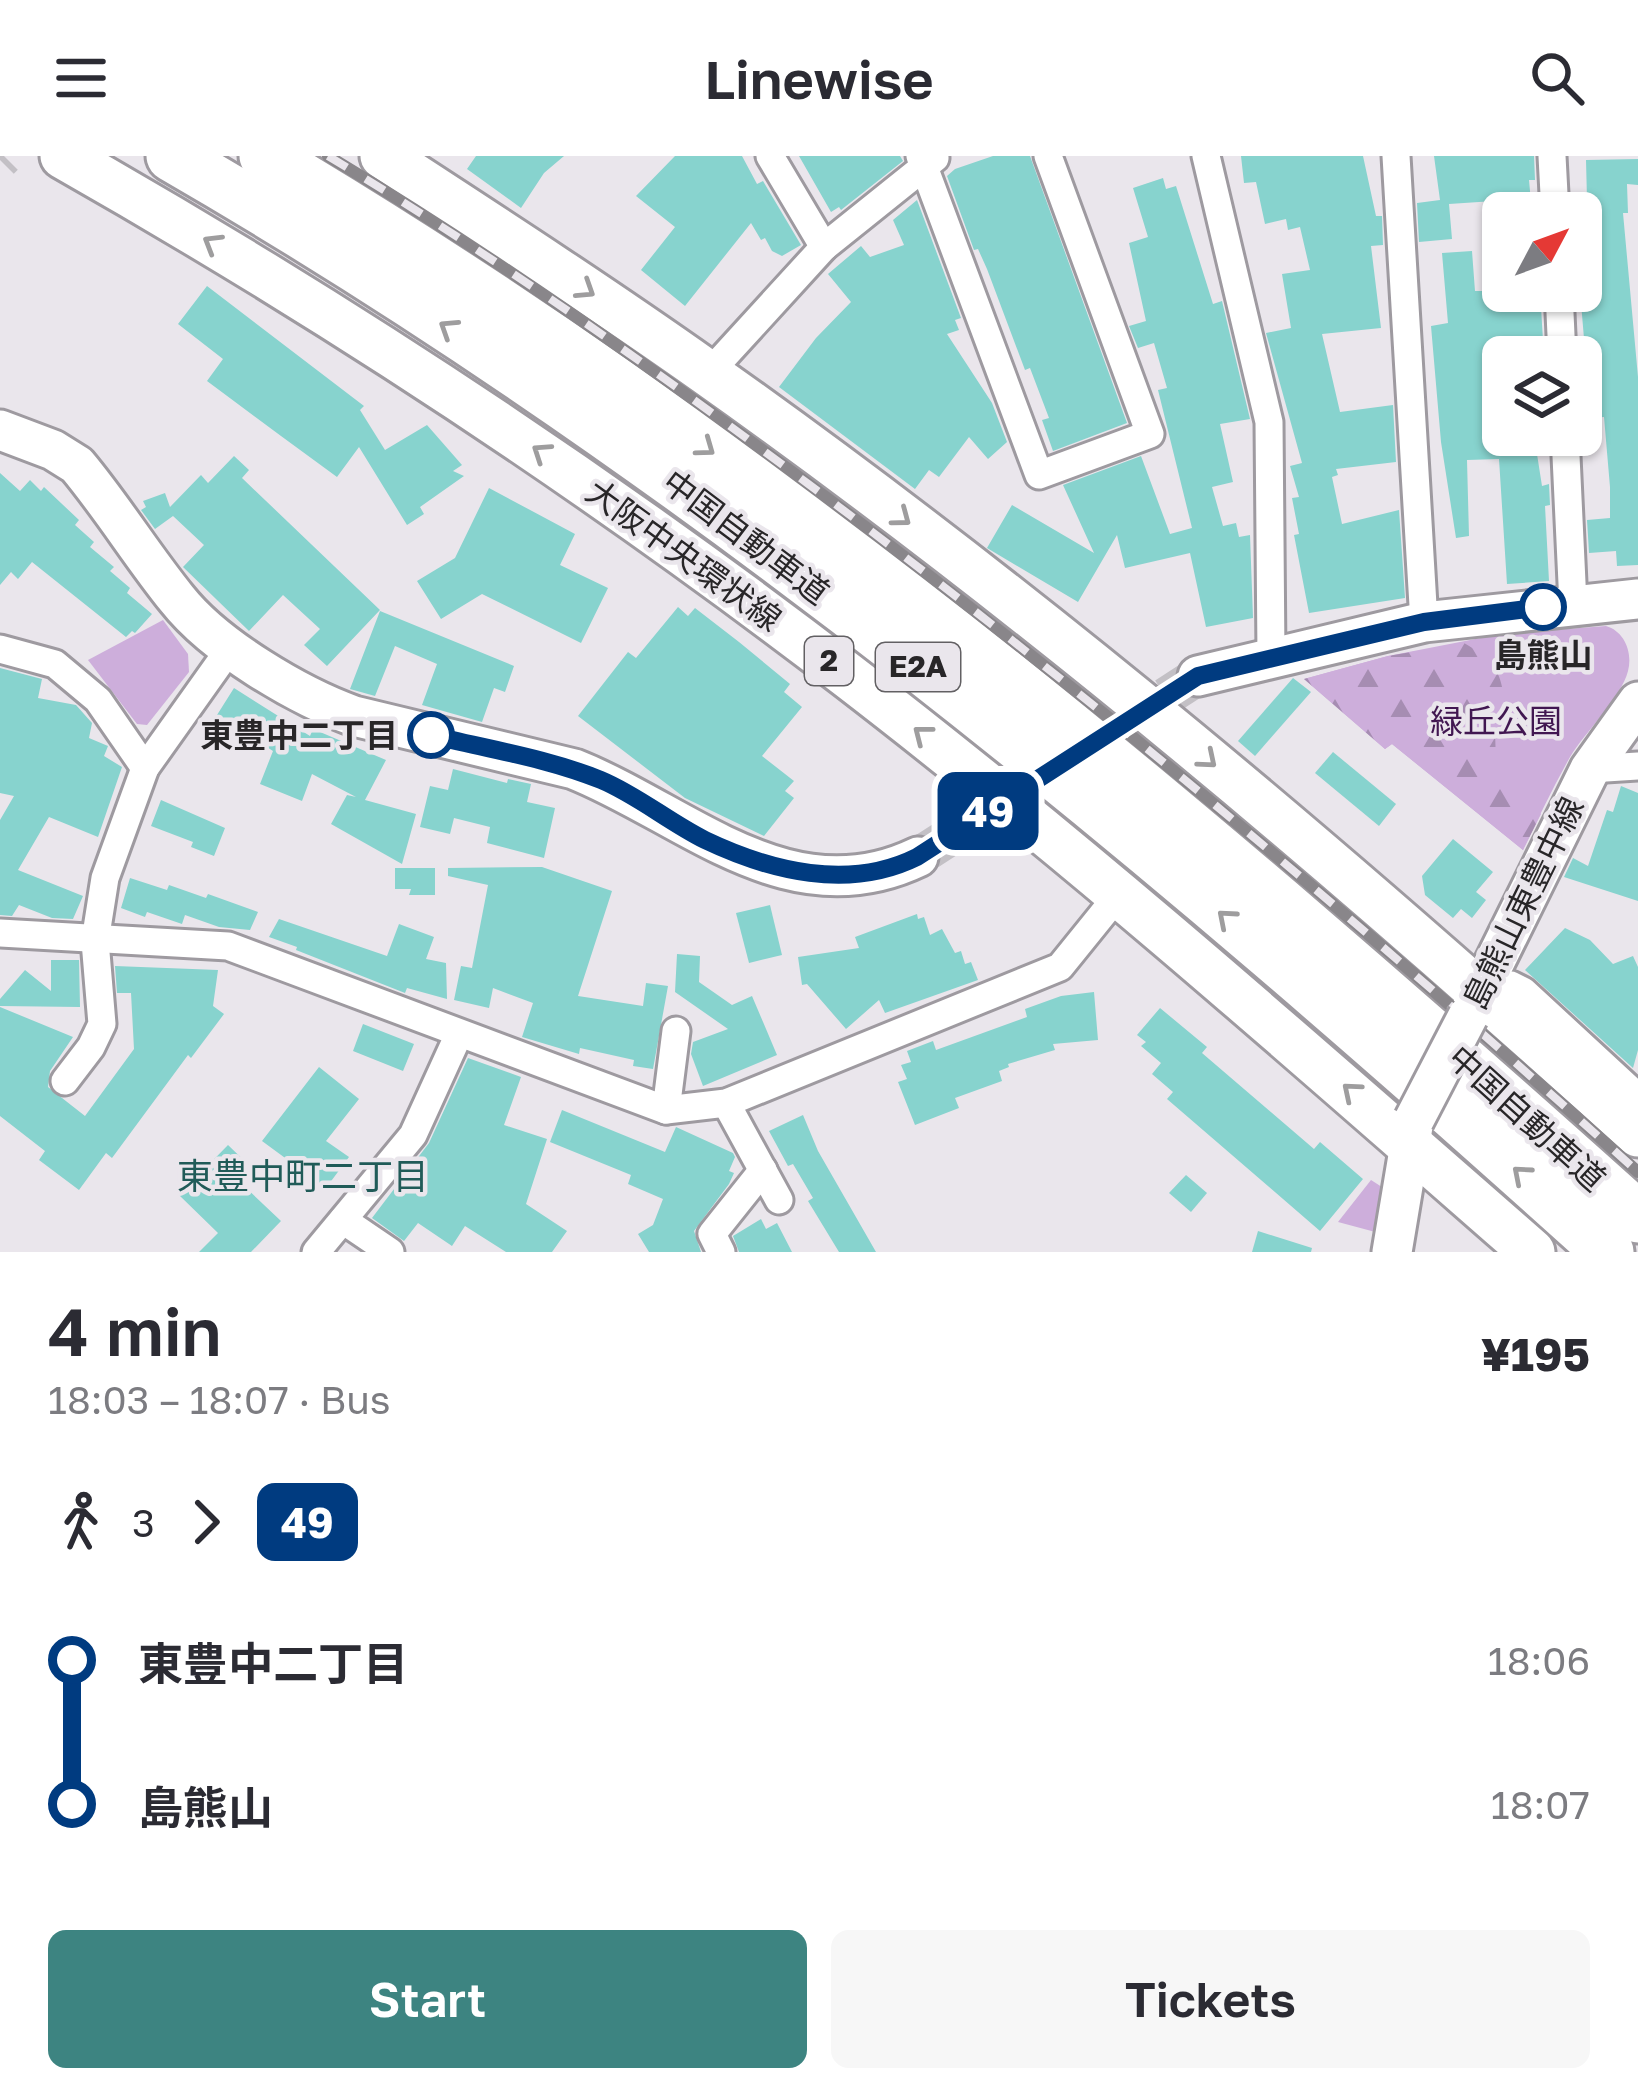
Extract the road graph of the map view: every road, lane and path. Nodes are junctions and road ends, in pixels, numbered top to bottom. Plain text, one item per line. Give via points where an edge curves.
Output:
1 (63, 156) edge
2 (172, 156) edge
3 (265, 156) edge
4 (383, 156) edge
5 (770, 156) edge
6 (1048, 156) edge
7 (1206, 156) edge
8 (1396, 156) edge
9 (1552, 156) edge
10 (927, 159) edge
11 (1554, 192) edge
12 (824, 247) junction
13 (708, 374) junction
14 (0, 430) edge
15 (1566, 456) edge
16 (1574, 604) junction
17 (1632, 605) edge
18 (1424, 622) junction
19 (231, 647) junction
20 (0, 649) edge
21 (1271, 656) junction
22 (1198, 676) tunnel mouth
23 (1638, 702) edge
24 (1638, 766) edge
25 (146, 767) junction
26 (1590, 769) junction
27 (917, 857) tunnel mouth
28 (1119, 894) junction
29 (1, 935) edge
30 (95, 941) junction
31 (1474, 1004) junction
32 (676, 1031) dead end
33 (459, 1034) junction
34 (65, 1081) dead end
35 (1638, 1097) edge
36 (726, 1102) junction
37 (666, 1110) junction
38 (1413, 1132) junction
39 (1638, 1134) edge
40 (763, 1170) junction
41 (778, 1200) dead end
42 (1638, 1217) edge
43 (344, 1220) junction
44 (316, 1252) edge
45 (390, 1252) edge
46 (721, 1252) edge
47 (1392, 1252) edge
48 (1532, 1252) edge
49 (1608, 1252) edge

28 -> 1 main road, 大阪中央環状線 / 2 via 850,677 562,466 382,346
49 -> 2 highway, 中国自動車道 / E2A via 1192,889 932,677 610,436 277,216
3 -> 42 highway, 中国自動車道 / E2A via 524,320 927,612 1296,913
4 -> 13 main road
5 - 12 street
6 - 10 street via 1150,434 1040,475
7 - 21 street via 1268,422
8 - 18 street
9 - 11 street
10 - 12 street
12 - 13 street
13 -> 31 main road via 1070,648
14 - 19 street via 77,465 179,602
15 - 16 street
16 - 17 street
16 - 18 street
18 - 21 street
19 - 25 street
19 - 27 street via 323,705 574,770 770,866 827,876 890,871
20 - 25 street via 55,664 98,700
21 - 22 street
23 - 26 street, 島熊山東豊中線
24 - 26 street
25 - 30 street via 106,878
26 - 31 street, 島熊山東豊中線
28 - 36 street via 1060,967
38 -> 28 main road, 大阪中央環状線 / 2
29 - 30 street
30 - 33 street via 228,946
30 - 34 street via 102,1024
31 - 35 street via 1511,985
31 - 38 street, 島熊山東豊中線, bridge
31 - 39 main road
32 - 37 street
33 - 37 street
33 - 43 street via 413,1135
36 - 37 street
36 - 40 street
38 - 47 street, 島熊山東豊中線
38 - 48 main road, 大阪中央環状線 / 2
40 - 41 street
40 - 46 street via 712,1234
43 - 44 street
43 - 45 street

